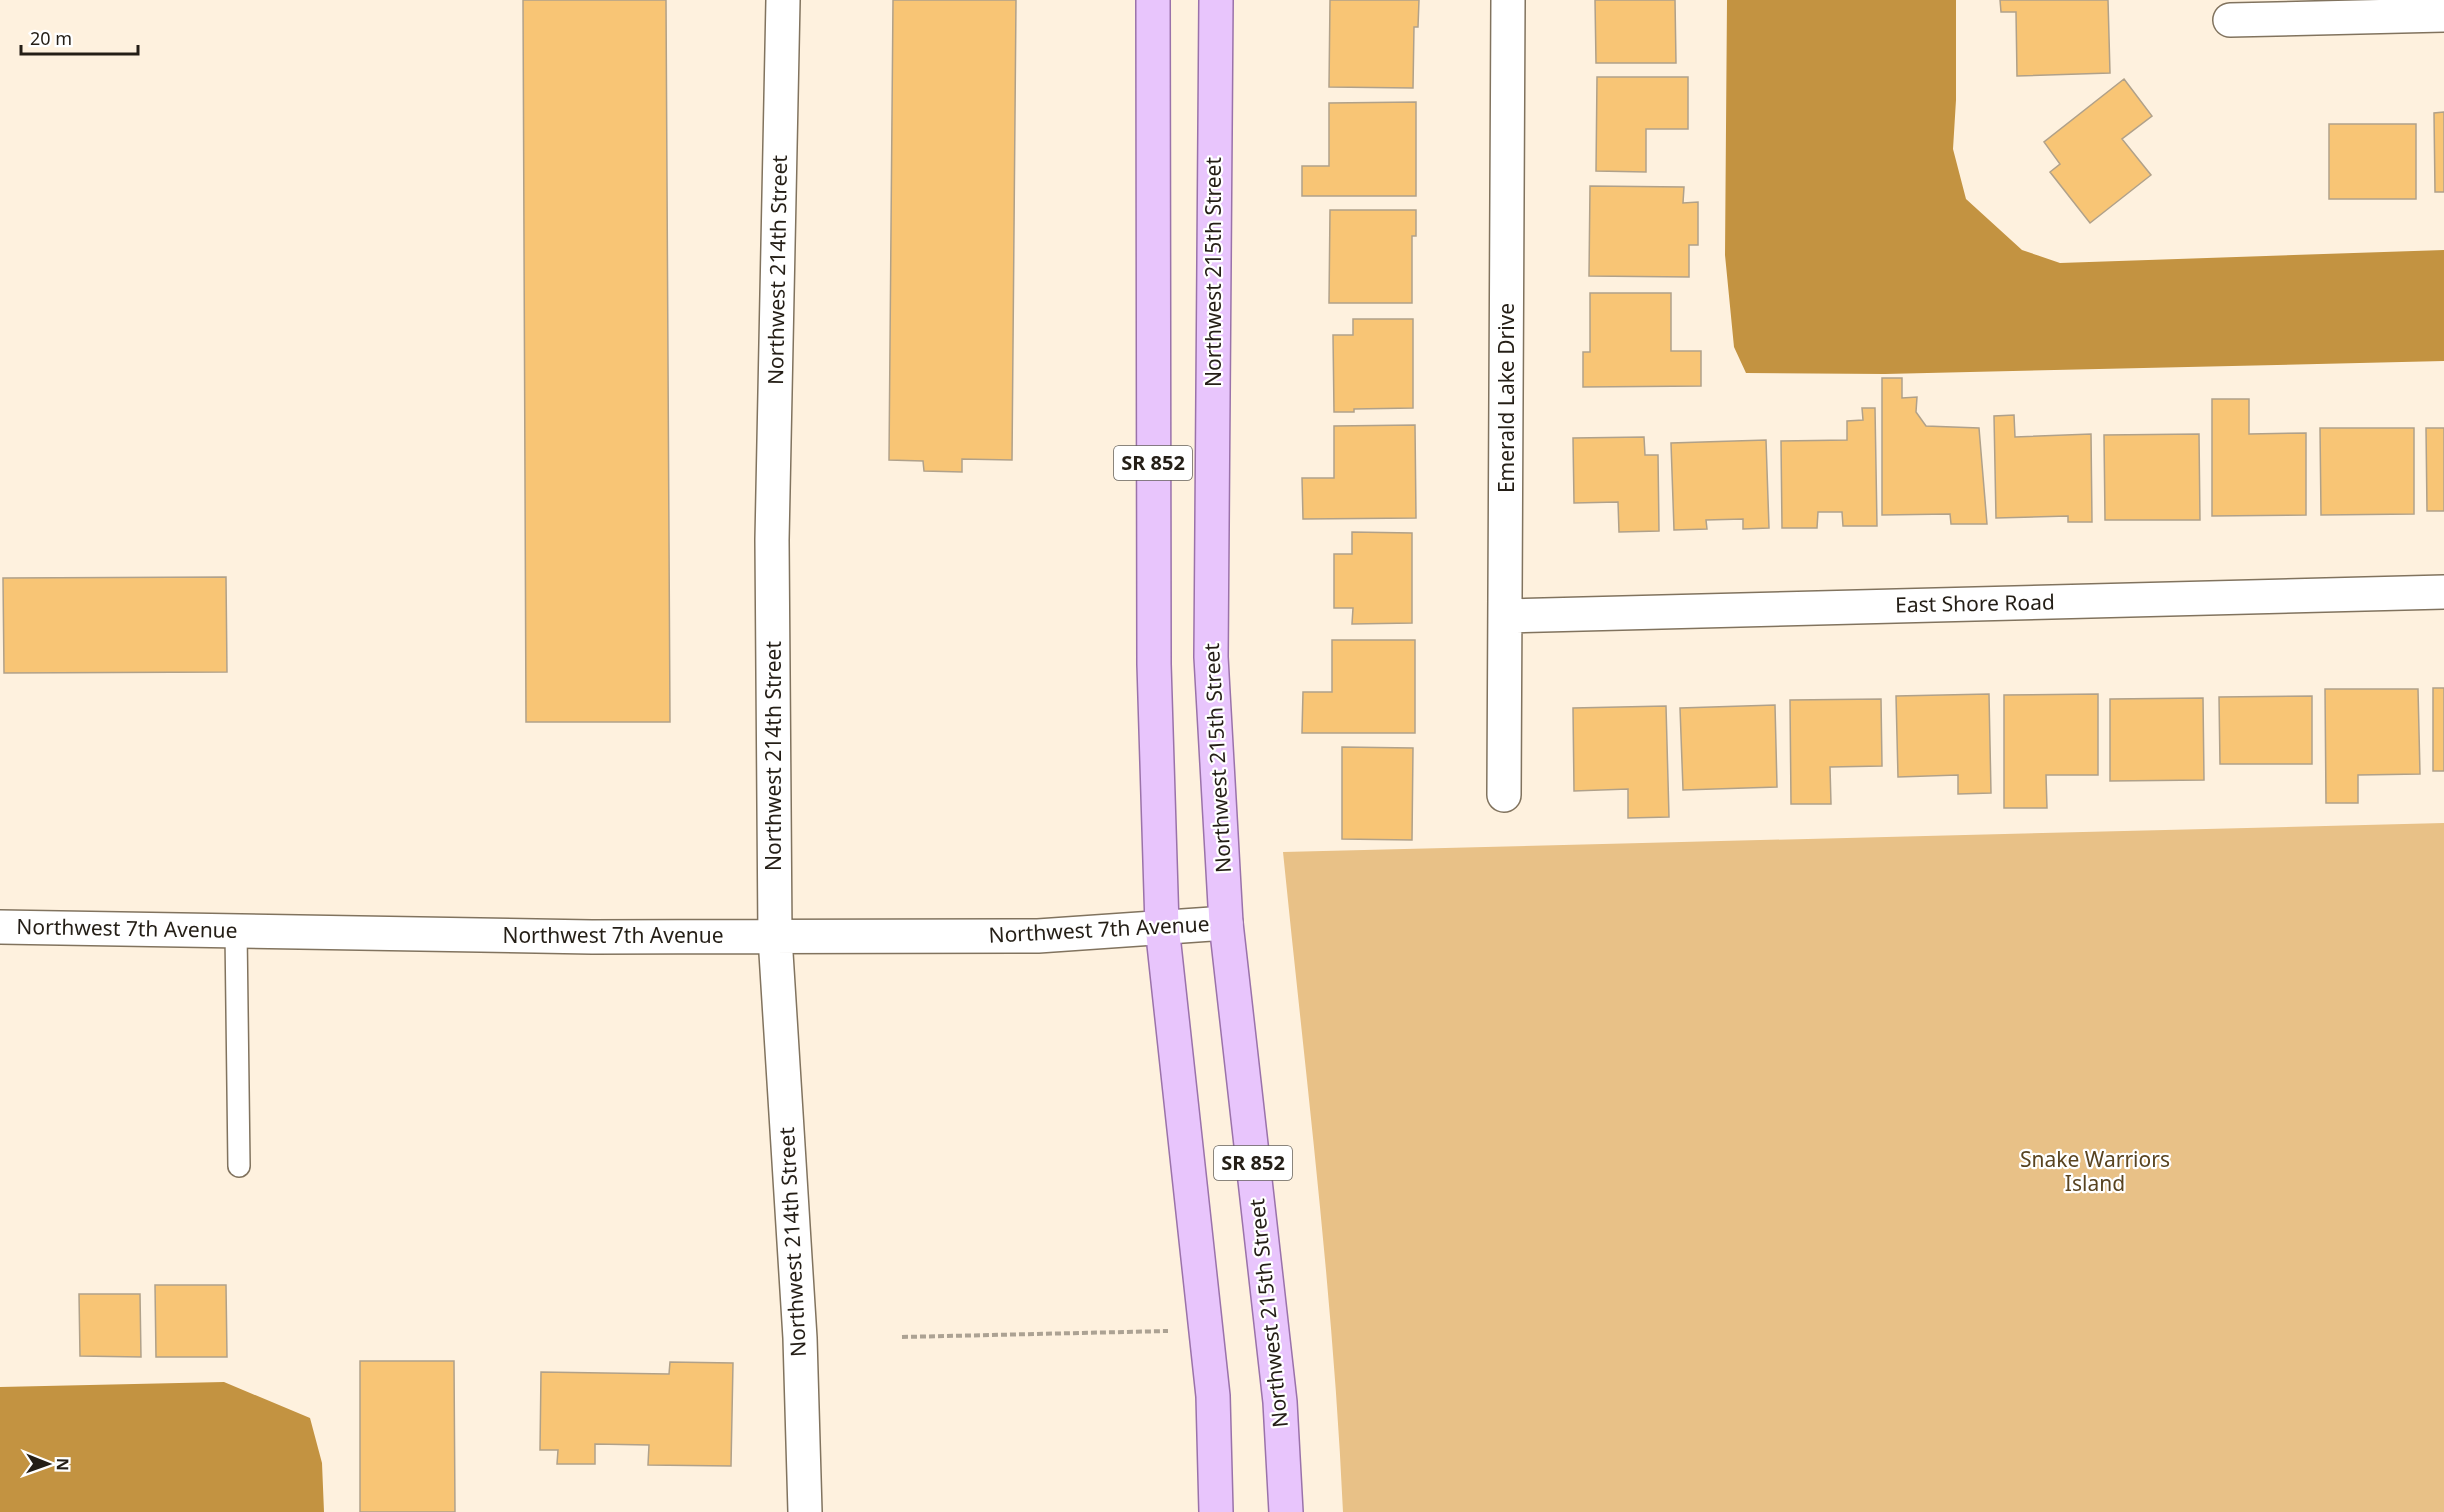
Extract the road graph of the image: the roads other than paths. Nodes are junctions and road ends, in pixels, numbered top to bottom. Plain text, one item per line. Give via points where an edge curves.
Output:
1 (783, 0) edge
2 (1153, 0) edge
3 (1216, 0) edge
4 (1508, 0) edge
5 (2444, 15) edge
6 (2230, 20) dead end
7 (2444, 592) edge
8 (1506, 616) junction
9 (1504, 795) dead end
10 (1226, 923) junction
11 (1162, 926) junction
12 (0, 927) edge
13 (236, 931) junction
14 (775, 936) junction
15 (239, 1166) dead end
16 (805, 1512) edge
17 (1216, 1512) edge
18 (1286, 1512) edge

1 - 14 street, Northwest 214th Street via 772,540
2 - 11 main road, SR 852 via 1154,663
3 - 10 main road, Northwest 215th Street / SR 852 via 1212,657
4 - 8 street, Emerald Lake Drive
5 - 6 street
7 - 8 street, East Shore Road
8 - 9 street, Emerald Lake Drive
10 - 11 street, Northwest 7th Avenue
10 - 18 main road, Northwest 215th Street / SR 852 via 1280,1402
11 - 14 street, Northwest 7th Avenue via 1038,936
11 - 17 main road, SR 852 via 1213,1396
12 - 13 street, Northwest 7th Avenue
13 - 14 street, Northwest 7th Avenue via 592,938
13 - 15 lane
14 - 16 street, Northwest 214th Street via 800,1338

